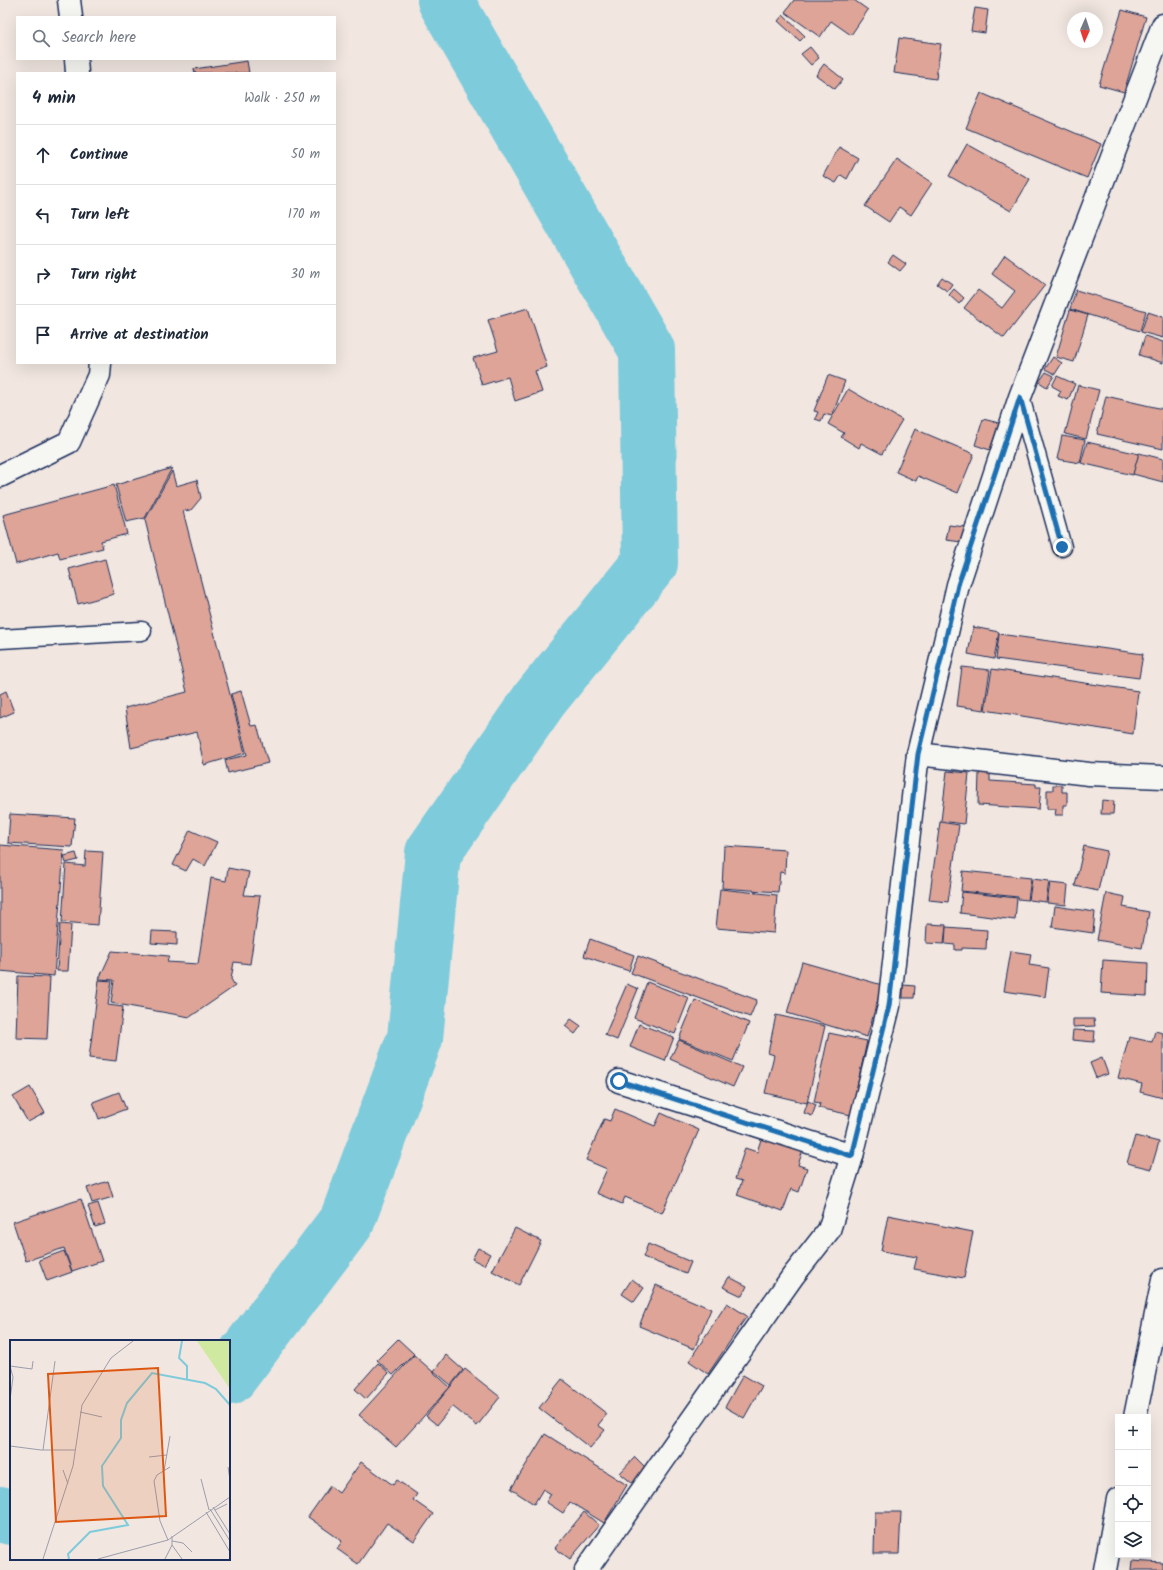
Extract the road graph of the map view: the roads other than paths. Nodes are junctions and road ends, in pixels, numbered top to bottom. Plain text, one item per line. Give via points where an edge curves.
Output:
1 (69, 0) edge
2 (71, 16) edge
3 (1163, 25) edge
4 (76, 60) edge
5 (77, 72) edge
6 (100, 364) edge
7 (1020, 397) junction
8 (0, 476) edge
9 (1062, 547) dead end
10 (142, 631) dead end
11 (0, 639) edge
12 (918, 754) junction
13 (1163, 777) edge
14 (619, 1081) dead end
15 (852, 1156) junction
16 (1163, 1280) edge
17 (1136, 1414) edge
18 (1115, 1516) edge
19 (586, 1570) edge
20 (1105, 1570) edge

1 - 2 street
3 - 7 street
4 - 5 street
6 - 8 street via 99,375 69,442
7 - 9 lane
7 - 12 street via 958,585
10 - 11 lane
12 - 13 street via 1089,774
12 - 15 street via 889,1006
14 - 15 street
15 - 19 street via 828,1230
16 - 17 street
18 - 20 street

